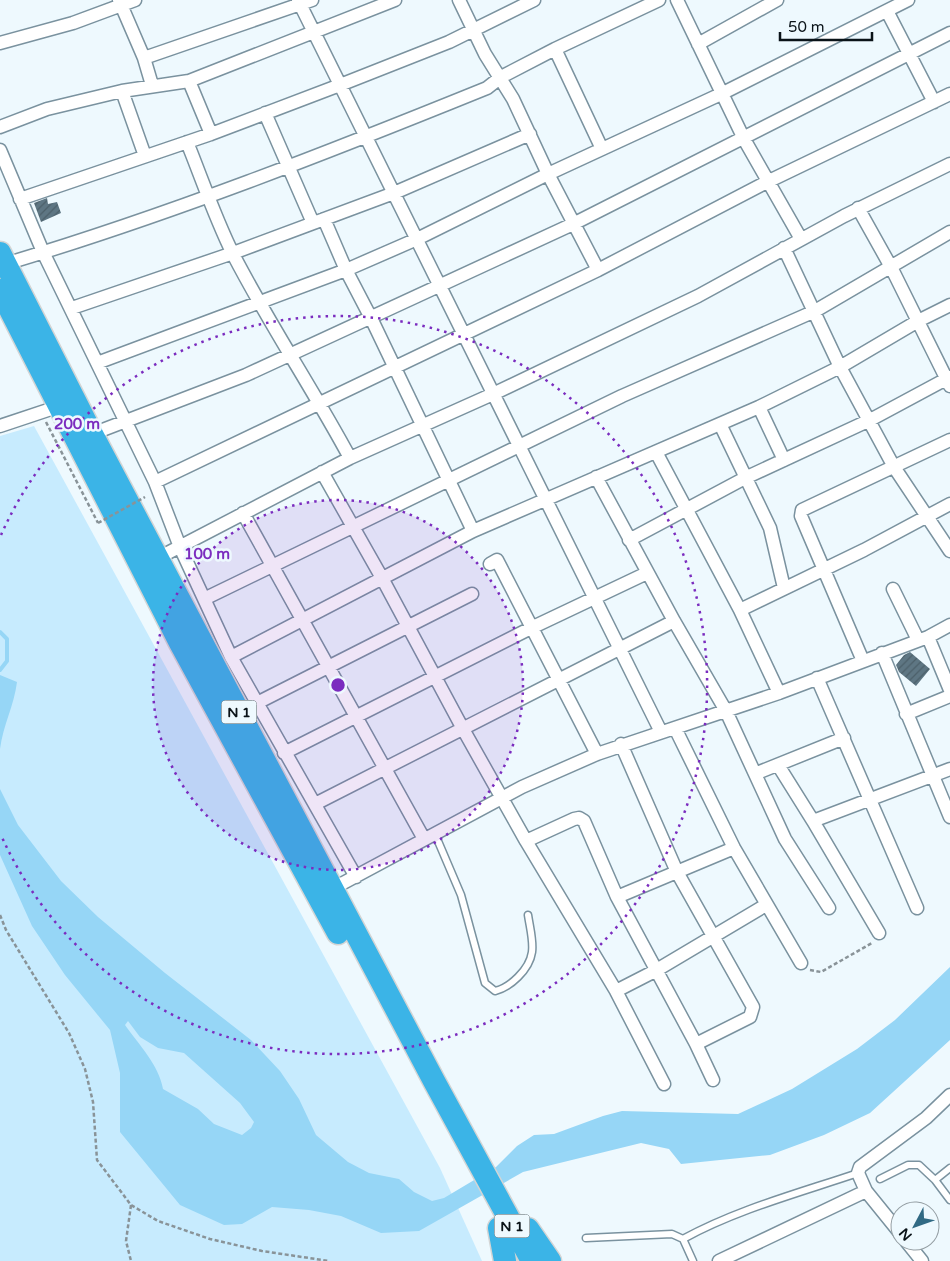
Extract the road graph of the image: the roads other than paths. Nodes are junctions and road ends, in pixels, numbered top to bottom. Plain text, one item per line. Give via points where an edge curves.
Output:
1 (134, 0) edge
2 (395, 0) edge
3 (459, 0) edge
4 (534, 0) edge
5 (659, 0) edge
6 (777, 0) edge
7 (908, 0) edge
8 (679, 1) edge
9 (120, 2) edge
10 (304, 2) edge
11 (887, 11) junction
12 (472, 29) junction
13 (315, 33) junction
14 (950, 33) edge
15 (0, 43) edge
16 (698, 44) junction
17 (555, 49) junction
18 (910, 54) junction
19 (144, 58) junction
20 (500, 77) junction
21 (189, 81) junction
22 (340, 85) junction
23 (152, 86) junction
24 (122, 91) junction
25 (720, 94) junction
26 (950, 94) edge
27 (934, 102) junction
28 (265, 113) junction
29 (0, 127) edge
30 (211, 134) junction
31 (530, 134) junction
32 (366, 137) junction
33 (744, 139) junction
34 (187, 142) junction
35 (602, 149) junction
36 (0, 150) edge
37 (145, 156) junction
38 (950, 164) edge
39 (288, 166) junction
40 (548, 174) junction
41 (767, 182) junction
42 (394, 193) junction
43 (208, 195) junction
44 (20, 198) junction
45 (858, 208) junction
46 (318, 221) junction
47 (574, 224) junction
48 (950, 232) edge
49 (416, 239) junction
50 (801, 239) junction
51 (784, 248) junction
52 (44, 252) junction
53 (233, 253) junction
54 (3, 259) edge
55 (891, 267) junction
56 (346, 270) junction
57 (598, 270) junction
58 (440, 286) junction
59 (0, 290) edge
60 (261, 302) junction
61 (950, 305) edge
62 (72, 308) junction
63 (815, 311) junction
64 (371, 318) junction
65 (918, 321) junction
66 (464, 334) junction
67 (289, 354) junction
68 (97, 363) junction
69 (840, 367) junction
70 (394, 368) junction
71 (949, 381) edge
72 (493, 394) junction
73 (320, 403) junction
74 (759, 407) junction
75 (50, 409) junction
76 (126, 420) junction
77 (870, 420) junction
78 (720, 424) junction
79 (0, 426) edge
80 (421, 426) junction
81 (92, 434) junction
82 (950, 440) edge
83 (520, 447) junction
84 (656, 452) junction
85 (350, 458) junction
86 (784, 460) junction
87 (894, 467) junction
88 (322, 472) junction
89 (596, 477) junction
90 (745, 478) junction
91 (448, 480) junction
92 (155, 482) junction
93 (545, 498) junction
94 (950, 504) edge
95 (686, 510) junction
96 (243, 514) junction
97 (927, 516) junction
98 (353, 526) junction
99 (473, 531) junction
100 (629, 540) junction
101 (180, 547) junction
102 (950, 551) edge
103 (158, 558) junction
104 (490, 564) dead end
105 (273, 566) junction
106 (822, 570) junction
107 (647, 573) junction
108 (382, 578) junction
109 (784, 588) junction
110 (893, 589) dead end
111 (472, 594) dead end
112 (595, 598) junction
113 (204, 599) junction
114 (740, 610) junction
115 (302, 619) junction
116 (674, 622) junction
117 (407, 625) junction
118 (950, 625) edge
119 (530, 628) junction
120 (923, 638) junction
121 (620, 650) junction
122 (882, 653) junction
123 (231, 657) junction
124 (863, 660) junction
125 (328, 667) junction
126 (434, 677) junction
127 (817, 678) junction
128 (558, 681) junction
129 (950, 690) edge
130 (779, 693) junction
131 (950, 696) edge
132 (257, 703) junction
133 (726, 711) junction
134 (906, 714) junction
135 (357, 718) junction
136 (675, 728) junction
137 (463, 729) junction
138 (661, 732) junction
139 (844, 738) junction
140 (621, 744) junction
141 (284, 753) junction
142 (597, 754) junction
143 (778, 766) junction
144 (385, 769) junction
145 (950, 769) edge
146 (757, 773) junction
147 (932, 776) junction
148 (502, 797) junction
149 (870, 798) junction
150 (315, 804) junction
151 (950, 817) edge
152 (813, 821) junction
153 (429, 836) junction
154 (526, 841) junction
155 (734, 848) junction
156 (677, 872) junction
157 (356, 877) junction
158 (332, 889) junction
159 (617, 897) junction
160 (766, 905) junction
161 (829, 908) dead end
162 (917, 908) dead end
163 (528, 915) dead end
164 (879, 933) road end
165 (712, 936) junction
166 (801, 963) road end
167 (655, 971) junction
168 (616, 991) junction
169 (696, 1044) junction
170 (712, 1080) dead end
171 (664, 1084) dead end
172 (950, 1095) edge
173 (950, 1168) edge
174 (477, 1173) junction
175 (858, 1173) junction
176 (880, 1179) dead end
177 (935, 1180) junction
178 (866, 1191) junction
179 (950, 1200) edge
180 (890, 1221) edge
181 (503, 1222) junction
182 (586, 1238) dead end
183 (683, 1239) junction
184 (914, 1251) edge
185 (505, 1261) edge
186 (517, 1261) edge
187 (532, 1261) edge
188 (550, 1261) edge
189 (693, 1261) edge
190 (719, 1261) edge
191 (922, 1261) edge

1 - 9 street
2 - 13 street
3 - 12 street
4 - 12 street
5 - 17 street
6 - 16 street
7 - 11 street
8 - 16 street
9 - 15 street via 73,23
9 - 19 street
10 - 13 street
10 - 19 street
11 - 18 street
11 - 25 street
12 - 20 street
12 - 22 street via 450,42
13 - 21 street
13 - 22 street
14 - 18 street
16 - 25 street
17 - 20 street
17 - 35 street
18 - 27 street
18 - 33 street
19 - 23 street
20 - 31 street
20 - 32 street via 487,88
21 - 23 street
21 - 30 street
22 - 28 street
22 - 32 street
23 - 24 street
24 - 29 street via 48,109
24 - 37 street
25 - 33 street
25 - 35 street
26 - 27 street
27 - 41 street
28 - 30 street
28 - 39 street
30 - 34 street
31 - 40 street
31 - 42 street
32 - 39 street
32 - 42 street
33 - 41 street
33 - 47 street
34 - 37 street
34 - 43 street
35 - 40 street
36 - 44 street
37 - 44 street
38 - 45 street
39 - 43 street
39 - 46 street
40 - 47 street
40 - 49 street
41 - 50 street
41 - 57 street
42 - 46 street
42 - 49 street
43 - 52 street
43 - 53 street
44 - 52 street
45 - 50 street
45 - 55 street
46 - 53 street
46 - 56 street
47 - 57 street
47 - 58 street
48 - 55 street
49 - 56 street
49 - 58 street
50 - 51 street
51 - 63 street
51 - 72 street via 698,296
52 - 54 street
52 - 62 street
53 - 60 street
53 - 62 street
54 - 81 highway, N 1
55 - 63 street
55 - 65 street
56 - 60 street
56 - 64 street
57 - 66 street
58 - 64 street
58 - 66 street
59 - 75 highway, N 1
60 - 67 street
60 - 68 street
61 - 65 street
62 - 68 street
63 - 69 street
63 - 83 street via 622,396
64 - 67 street
64 - 70 street
65 - 69 street
65 - 71 street
66 - 70 street
66 - 72 street
67 - 73 street
67 - 76 street via 246,375
68 - 76 street
69 - 74 street
69 - 77 street
70 - 73 street
70 - 80 street
71 - 77 street
72 - 80 street
72 - 83 street
73 - 85 street
73 - 92 street
74 - 78 street
74 - 86 street
75 - 79 street
75 - 174 highway, N 1
76 - 81 street
76 - 92 street
77 - 86 street
77 - 87 street
78 - 84 street
78 - 90 street
80 - 85 street
80 - 91 street
81 - 103 highway, N 1
82 - 87 street
83 - 91 street
83 - 93 street
84 - 89 street
84 - 95 street
85 - 88 street
86 - 90 street
87 - 97 street
87 - 106 street via 802,510 801,516
88 - 96 street
88 - 98 street
89 - 93 street
89 - 100 street
90 - 95 street
90 - 109 street via 774,541
91 - 98 street
91 - 99 street
92 - 101 street
93 - 99 street
93 - 112 street
94 - 97 street
95 - 100 street
95 - 114 street
96 - 101 street
96 - 105 street
97 - 102 street
97 - 106 street
98 - 105 street
98 - 108 street
99 - 108 street
100 - 107 street
101 - 103 street
101 - 113 street
103 - 158 highway, N 1
104 - 119 street via 497,560
105 - 113 street
105 - 115 street
106 - 109 street
106 - 124 street
107 - 112 street
107 - 116 street
108 - 115 street
108 - 117 street
109 - 114 street
110 - 120 street
111 - 117 street
112 - 119 street
112 - 121 street
113 - 123 street
114 - 130 street
115 - 123 street
115 - 125 street
116 - 121 street
116 - 133 street
117 - 125 street
117 - 126 street
118 - 120 street
119 - 126 street
119 - 128 street
120 - 122 street
120 - 129 street
121 - 128 street
121 - 138 street
122 - 124 street
122 - 134 street
123 - 132 street
124 - 127 street
125 - 132 street
125 - 135 street
126 - 135 street
126 - 137 street
127 - 130 street
127 - 139 street
128 - 137 street
128 - 142 street
130 - 133 street
131 - 134 street
132 - 141 street
133 - 136 street
133 - 146 street
134 - 147 street
135 - 141 street
135 - 144 street
136 - 138 street
136 - 155 street
137 - 144 street
137 - 148 street
138 - 140 street
139 - 143 street
139 - 149 street
140 - 142 street
140 - 156 street
141 - 150 street
142 - 148 street
143 - 146 street
143 - 152 street
144 - 150 street
144 - 153 street
145 - 147 street
146 - 161 street via 785,838
147 - 149 street
147 - 151 street
148 - 153 street
148 - 154 street
149 - 152 street
149 - 162 street
150 - 157 street
152 - 164 street
153 - 157 street
153 - 163 lane via 461,895 485,983 495,992 527,968 532,957
154 - 159 street via 574,819 584,821
154 - 168 street
155 - 156 street
155 - 160 street
156 - 159 street
156 - 165 street
157 - 158 street
158 - 174 highway, N 1
159 - 167 street
160 - 165 street
160 - 166 street
165 - 167 street
165 - 169 street via 753,1007 753,1013
167 - 168 street
167 - 169 street
168 - 171 street
169 - 170 street
172 - 175 street via 926,1118 860,1167
173 - 177 lane
174 - 181 highway, N 1
175 - 178 street
175 - 183 lane via 748,1210
176 - 177 lane via 908,1166 919,1166
177 - 179 lane
178 - 180 street
178 - 190 street
181 - 185 highway
181 - 186 highway, N 1
181 - 187 highway, N 1
181 - 188 highway via 526,1228
182 - 183 lane via 672,1234
183 - 189 lane
184 - 191 street

